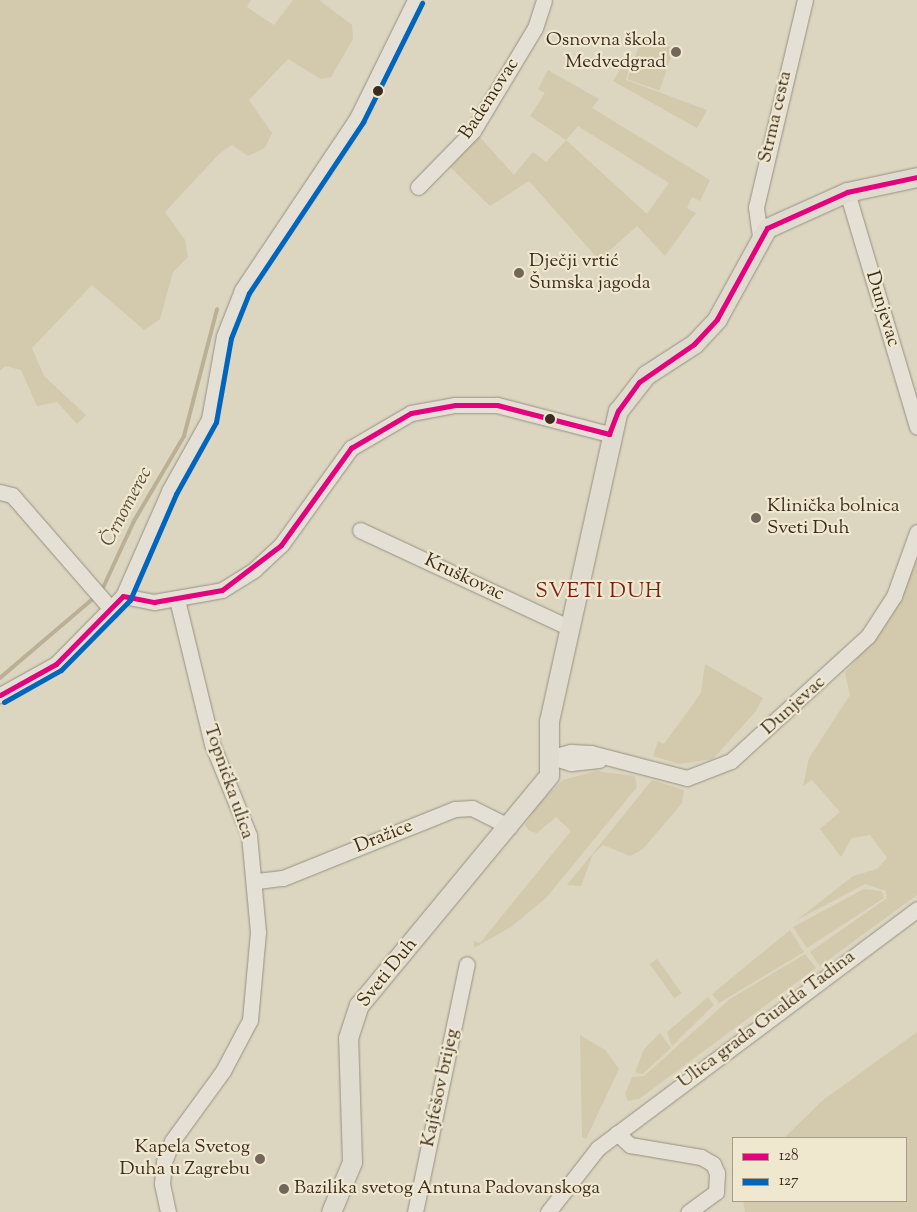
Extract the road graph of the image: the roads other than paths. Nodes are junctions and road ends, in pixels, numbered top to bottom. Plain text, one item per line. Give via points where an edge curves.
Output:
1 (415, 0) edge
2 (544, 0) edge
3 (805, 0) edge
4 (917, 177) edge
5 (418, 187) dead end
6 (847, 192) junction
7 (760, 236) junction
8 (917, 427) edge
9 (609, 434) junction
10 (0, 492) edge
11 (360, 530) dead end
12 (917, 532) edge
13 (123, 596) junction
14 (177, 599) junction
15 (102, 600) junction
16 (568, 627) junction
17 (0, 696) edge
18 (552, 757) junction
19 (510, 827) junction
20 (256, 881) junction
21 (917, 909) edge
22 (467, 964) dead end
23 (617, 1133) junction
24 (168, 1212) edge
25 (331, 1212) edge
26 (415, 1212) edge
27 (548, 1212) edge
28 (688, 1212) edge

1 - 13 street via 357,118 242,290 224,336 209,419 164,500
2 - 5 street, Bademovac via 535,28 473,131
3 - 7 street, Strma cesta via 756,206
4 - 6 main road
6 - 7 main road via 777,221
6 - 8 street, Dunjevac
7 - 9 main road via 717,319 694,344 639,382 618,411
9 - 14 street via 497,404 455,405 411,413 351,448 281,545 255,570 222,590
9 - 16 main road
10 - 15 street via 12,495
11 - 16 street, Kruškovac
12 - 18 street, Dunjevac via 894,596 857,649 744,751 714,770 676,777 571,752
13 - 14 street via 154,602
13 - 15 street
14 - 20 street, Topnička ulica via 212,744 249,835
15 - 17 street via 56,664
16 - 18 main road via 549,721
18 - 19 main road, Sveti Duh via 536,778 531,797
19 - 20 street, Dražice via 472,808 455,809 283,878
19 - 25 main road, Sveti Duh via 359,1005 348,1038 352,1162
20 - 24 street, Topnička ulica via 257,972 250,1020 223,1071 172,1141 162,1184
21 - 23 street, Ulica grada Gualda Tadina
22 - 26 street, Kajfešov brijeg
23 - 27 street, Ulica grada Gualda Tadina via 581,1167
23 - 28 street via 630,1145 700,1157 713,1164 717,1174 716,1192

